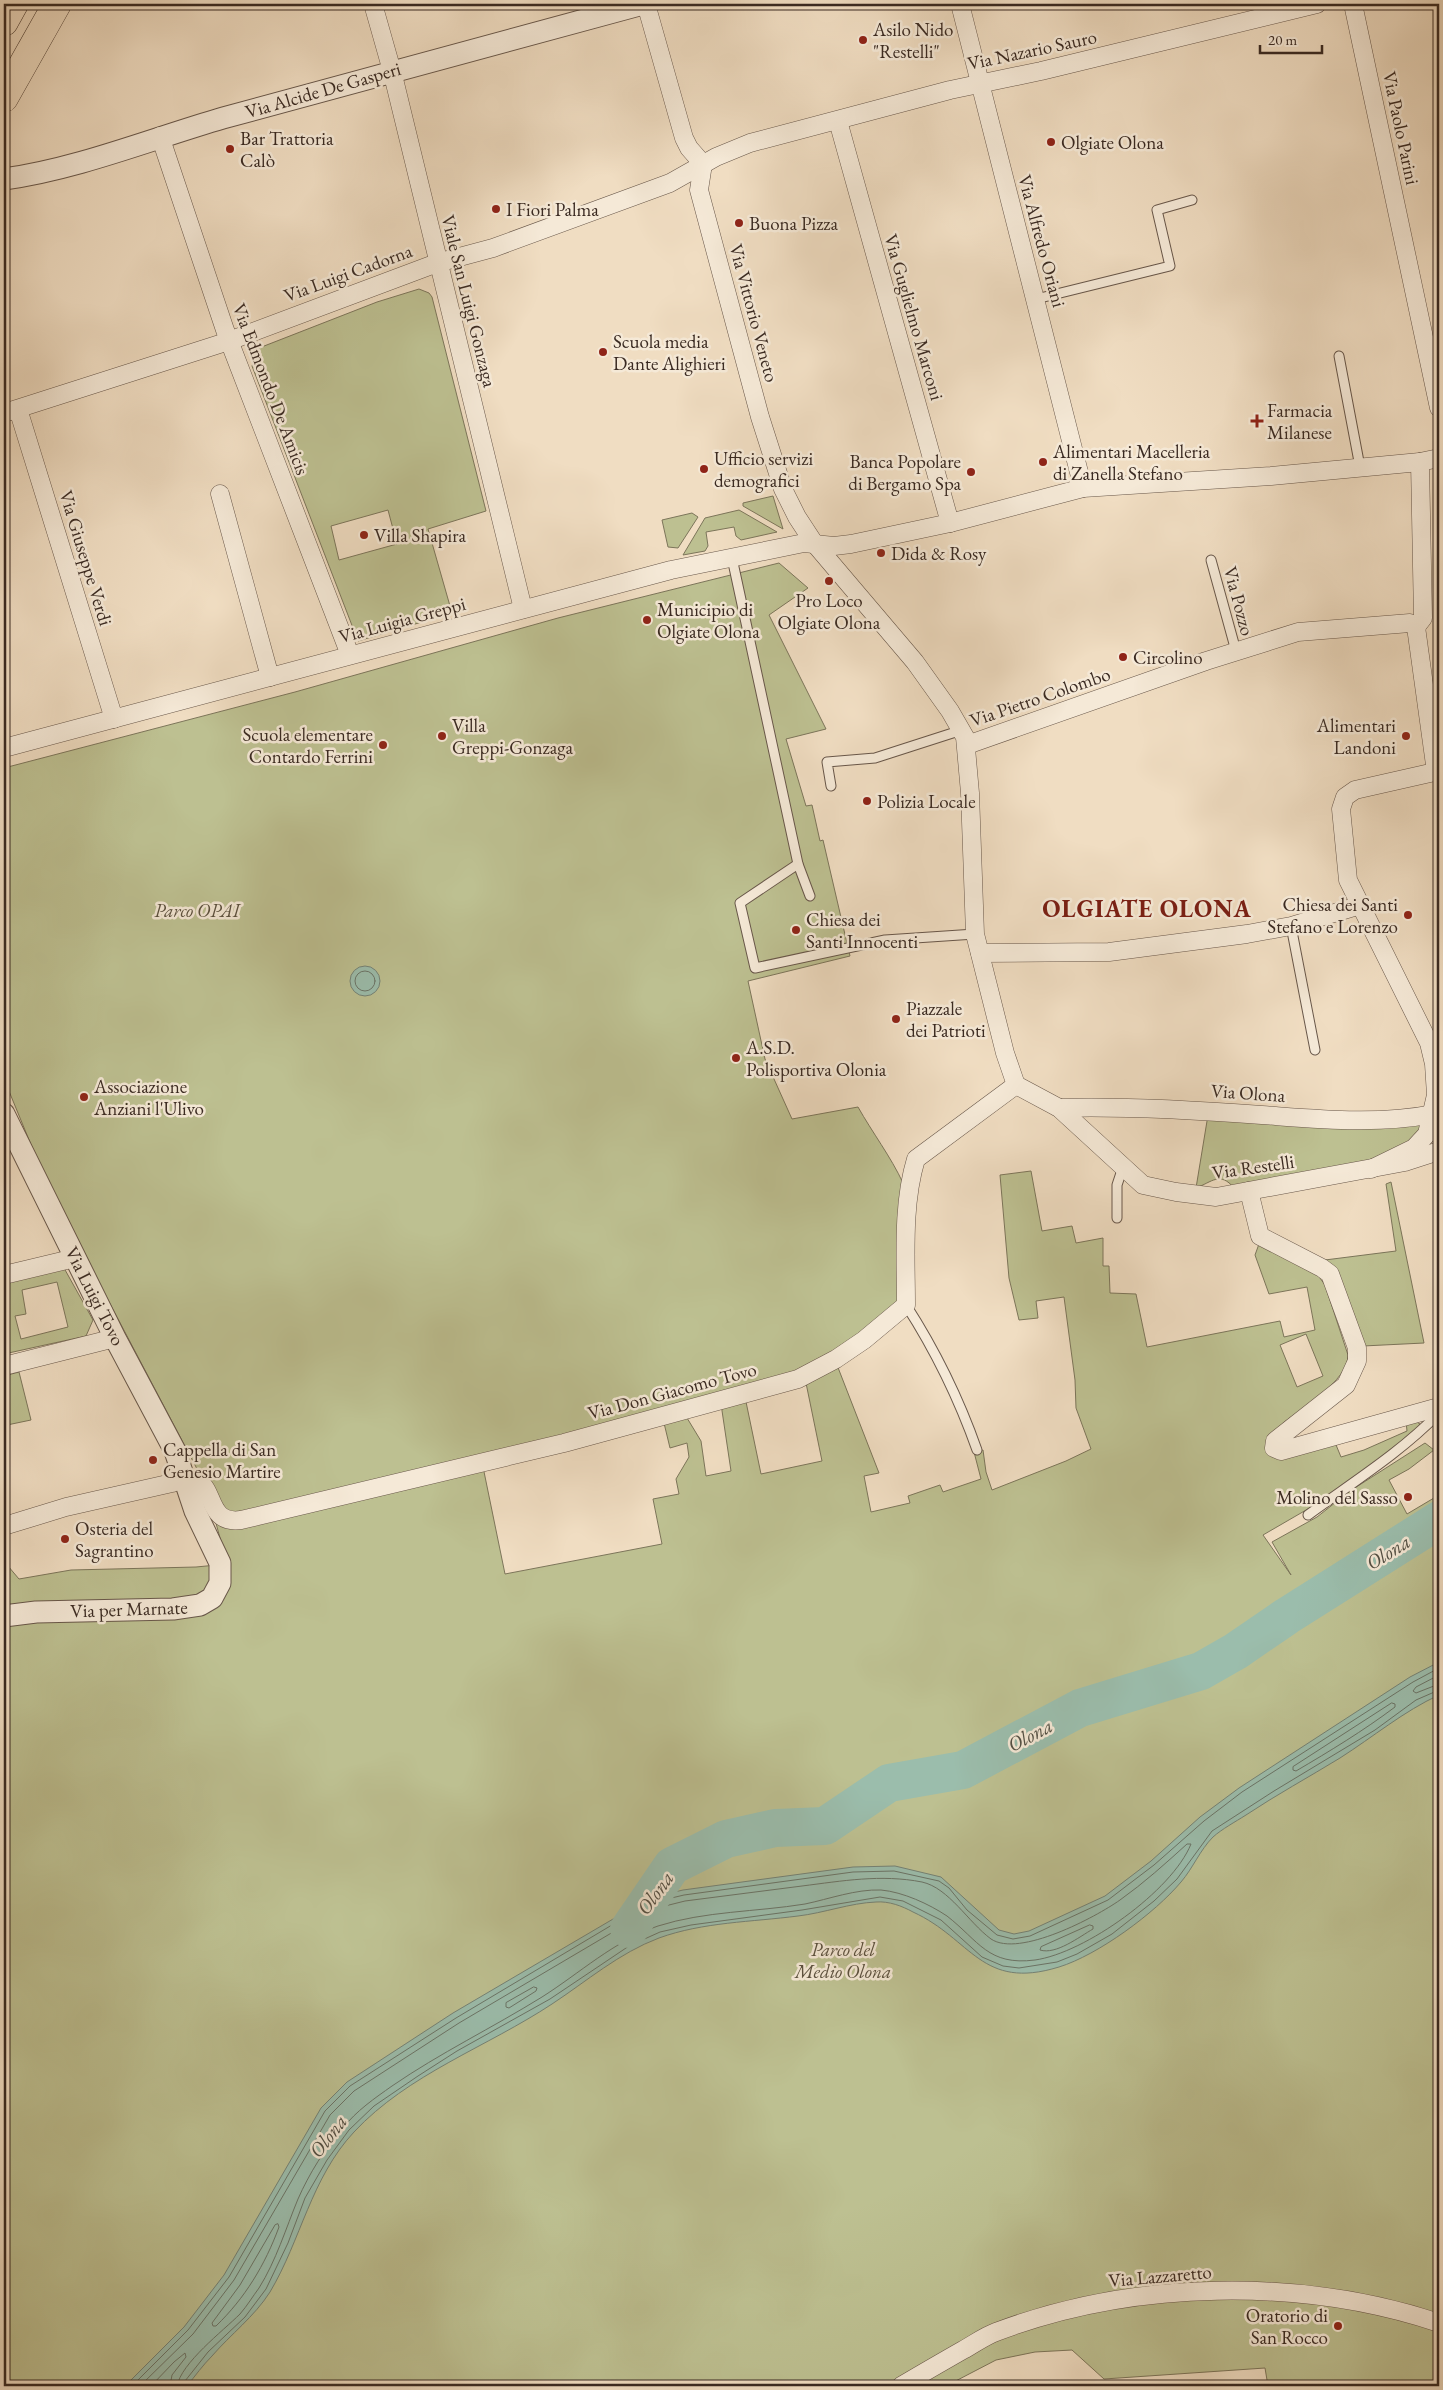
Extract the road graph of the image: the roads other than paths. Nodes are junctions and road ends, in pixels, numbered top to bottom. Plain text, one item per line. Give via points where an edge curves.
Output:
1 (14, 4) edge
2 (57, 4) edge
3 (373, 4) edge
4 (644, 4) edge
5 (960, 4) edge
6 (1317, 4) edge
7 (1353, 4) edge
8 (4, 22) edge
9 (392, 71) junction
10 (980, 83) junction
11 (4, 98) edge
12 (838, 121) junction
13 (160, 136) junction
14 (703, 164) junction
15 (8, 178) edge
16 (1192, 200) dead end
17 (437, 263) junction
18 (1036, 299) junction
19 (229, 340) junction
20 (1339, 356) dead end
21 (1439, 408) edge
22 (11, 411) edge
23 (1439, 458) edge
24 (1420, 462) junction
25 (1360, 467) junction
26 (1084, 488) junction
27 (220, 494) dead end
28 (950, 523) junction
29 (814, 543) junction
30 (732, 558) junction
31 (1211, 560) dead end
32 (523, 609) junction
33 (1416, 627) junction
34 (1236, 651) junction
35 (350, 655) junction
36 (270, 677) junction
37 (114, 719) junction
38 (964, 737) junction
39 (4, 748) edge
40 (1438, 771) edge
41 (831, 786) dead end
42 (798, 864) junction
43 (810, 896) dead end
44 (1361, 905) junction
45 (1291, 926) junction
46 (975, 934) junction
47 (980, 953) junction
48 (1315, 1050) dead end
49 (1016, 1085) junction
50 (1436, 1103) edge
51 (1059, 1108) junction
52 (4, 1114) edge
53 (1439, 1151) edge
54 (1123, 1167) junction
55 (1371, 1169) junction
56 (1249, 1191) junction
57 (1117, 1218) dead end
58 (75, 1258) junction
59 (4, 1275) edge
60 (906, 1305) junction
61 (115, 1338) junction
62 (4, 1366) edge
63 (1439, 1407) edge
64 (1439, 1413) edge
65 (977, 1450) dead end
66 (185, 1478) junction
67 (1308, 1515) dead end
68 (4, 1526) edge
69 (4, 1616) edge
70 (1439, 2323) edge
71 (900, 2386) edge

1 - 8 highway
2 - 11 highway
3 - 9 street, Viale San Luigi Gonzaga
4 - 9 street, Via Alcide De Gasperi
4 - 14 street via 684,138
5 - 10 street, Via Alfredo Oriani
6 - 10 street, Via Nazario Sauro
7 - 21 street, Via Paolo Parini
9 - 13 street, Via Alcide De Gasperi
9 - 17 street, Viale San Luigi Gonzaga
10 - 12 street, Via Nazario Sauro
10 - 18 street, Via Alfredo Oriani
12 - 14 street, Via Nazario Sauro via 750,143
12 - 28 street, Via Guglielmo Marconi
13 - 15 street, Via Alcide De Gasperi via 95,158
13 - 19 street, Via Edmondo De Amicis
14 - 17 street, Via Luigi Cadorna via 670,183 493,248
14 - 29 street, Via Vittorio Veneto via 699,190 760,417 783,489
16 - 18 lane via 1157,210 1170,266
17 - 19 street, Via Luigi Cadorna
17 - 32 street, Viale San Luigi Gonzaga
18 - 26 street, Via Alfredo Oriani
19 - 22 street, Via Luigi Cadorna
19 - 35 street, Via Edmondo De Amicis
20 - 25 lane
22 - 37 street, Via Giuseppe Verdi
23 - 24 street, Via Luigia Greppi
24 - 25 street, Via Luigia Greppi
24 - 33 street via 1423,618
25 - 26 street, Via Luigia Greppi
26 - 28 street, Via Luigia Greppi
27 - 36 street
28 - 29 street, Via Luigia Greppi via 846,545
29 - 30 street, Via Luigia Greppi
29 - 38 street, Via Vittorio Veneto via 915,662 942,698
30 - 32 street, Via Luigia Greppi via 671,570
30 - 42 lane
31 - 34 lane, Via Pozzo
32 - 35 street, Via Luigia Greppi
33 - 34 street, Via Pietro Colombo via 1410,623 1298,632
33 - 40 street
34 - 38 street, Via Pietro Colombo
35 - 36 street, Via Luigia Greppi
36 - 37 street, Via Luigia Greppi
37 - 39 street, Via Luigia Greppi
38 - 41 lane via 875,758 827,762
38 - 46 street
40 - 44 street via 1360,789 1345,797 1340,809 1345,864 1351,888
42 - 43 lane
42 - 46 lane via 740,904 755,968 885,940
44 - 45 street
44 - 50 street via 1429,1044 1434,1064
45 - 47 street via 1109,952
45 - 48 lane
46 - 47 street
47 - 49 street
49 - 51 street, Via Restelli
49 - 60 street via 916,1159 910,1186
50 - 51 street, Via Olona via 1410,1119 1310,1118 1120,1106
50 - 55 street via 1426,1134 1414,1148
51 - 54 street, Via Restelli
52 - 58 street, Via Luigi Tovo
53 - 55 street, Via Restelli
54 - 56 street, Via Restelli via 1143,1184 1176,1192 1216,1197
54 - 57 lane via 1117,1185
55 - 56 street, Via Restelli
56 - 63 street via 1260,1236 1330,1274 1357,1348 1357,1361 1346,1384 1275,1441 1274,1448 1281,1451
58 - 59 street
58 - 61 street, Via Luigi Tovo
60 - 65 lane via 953,1391
60 - 66 street, Via Don Giacomo Tovo via 864,1340 798,1379 564,1443 387,1486 230,1521 218,1513 200,1481
61 - 62 street
61 - 66 street, Via Luigi Tovo via 175,1451
64 - 67 lane via 1417,1436 1384,1462
66 - 68 street via 172,1484 66,1506
66 - 69 street, Via per Marnate via 221,1567 218,1590 209,1601 173,1610 36,1612
70 - 71 street, Via Lazzaretto via 1360,2301 1268,2291 1152,2295 1070,2308 994,2332

